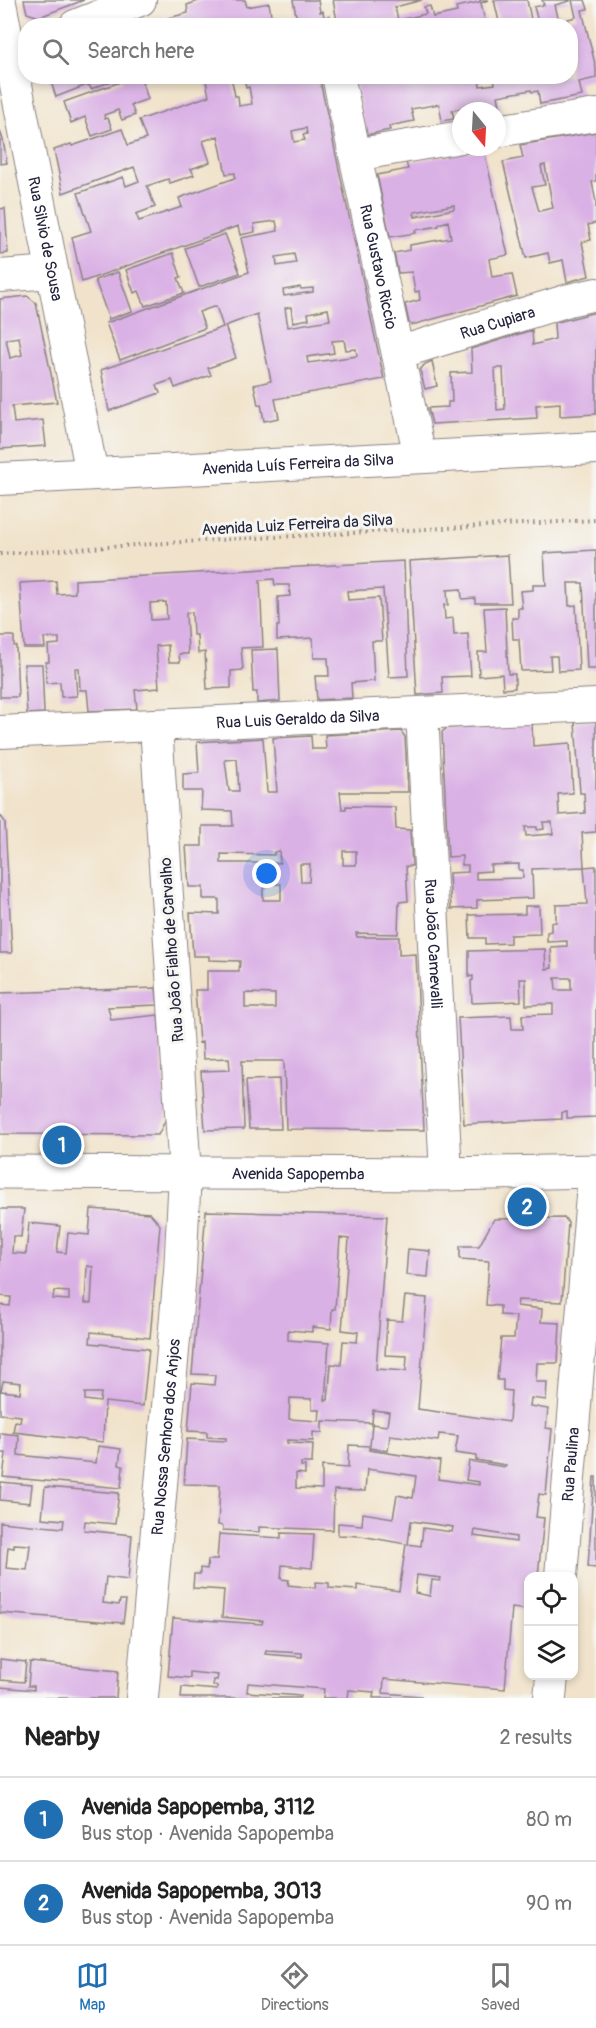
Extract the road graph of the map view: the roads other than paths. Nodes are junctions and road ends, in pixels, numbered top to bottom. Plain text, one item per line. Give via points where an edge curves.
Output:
1 (140, 0) edge
2 (0, 3) edge
3 (95, 18) edge
4 (18, 48) edge
5 (23, 84) edge
6 (340, 84) edge
7 (596, 115) edge
8 (506, 130) edge
9 (452, 138) edge
10 (355, 154) junction
11 (52, 272) junction
12 (0, 276) edge
13 (596, 294) edge
14 (398, 353) junction
15 (596, 448) edge
16 (420, 457) junction
17 (92, 474) junction
18 (0, 479) edge
19 (596, 705) edge
20 (422, 713) junction
21 (156, 726) junction
22 (0, 732) edge
23 (595, 1171) edge
24 (0, 1172) edge
25 (185, 1174) junction
26 (446, 1174) junction
27 (561, 1572) edge
28 (552, 1680) edge
29 (142, 1698) edge
30 (550, 1698) edge

1 - 3 street
2 - 4 street, Rua Silvio de Sousa
5 - 11 street, Rua Silvio de Sousa
6 - 10 street, Rua Gustavo Riccio
7 - 8 street
9 - 10 street
10 - 14 street, Rua Gustavo Riccio
11 - 12 street
11 - 17 street, Rua Silvio de Sousa
13 - 14 street, Rua Cupiara
14 - 16 street, Rua Gustavo Riccio
15 - 16 street, Avenida Luís Ferreira da Silva
16 - 17 street, Avenida Luís Ferreira da Silva
17 - 18 street, Avenida Luís Ferreira da Silva
19 - 20 street, Rua Luis Geraldo da Silva
20 - 21 street, Rua Luis Geraldo da Silva
20 - 26 street, Rua João Camevalli
21 - 22 street, Rua Luis Geraldo da Silva
21 - 25 street, Rua João Fialho de Carvalho
23 - 26 main road, Avenida Sapopemba
23 - 27 street, Rua Paulina
24 - 25 main road, Avenida Sapopemba
25 - 26 main road, Avenida Sapopemba
25 - 29 street, Rua Nossa Senhora dos Anjos via 180,1272
28 - 30 street

